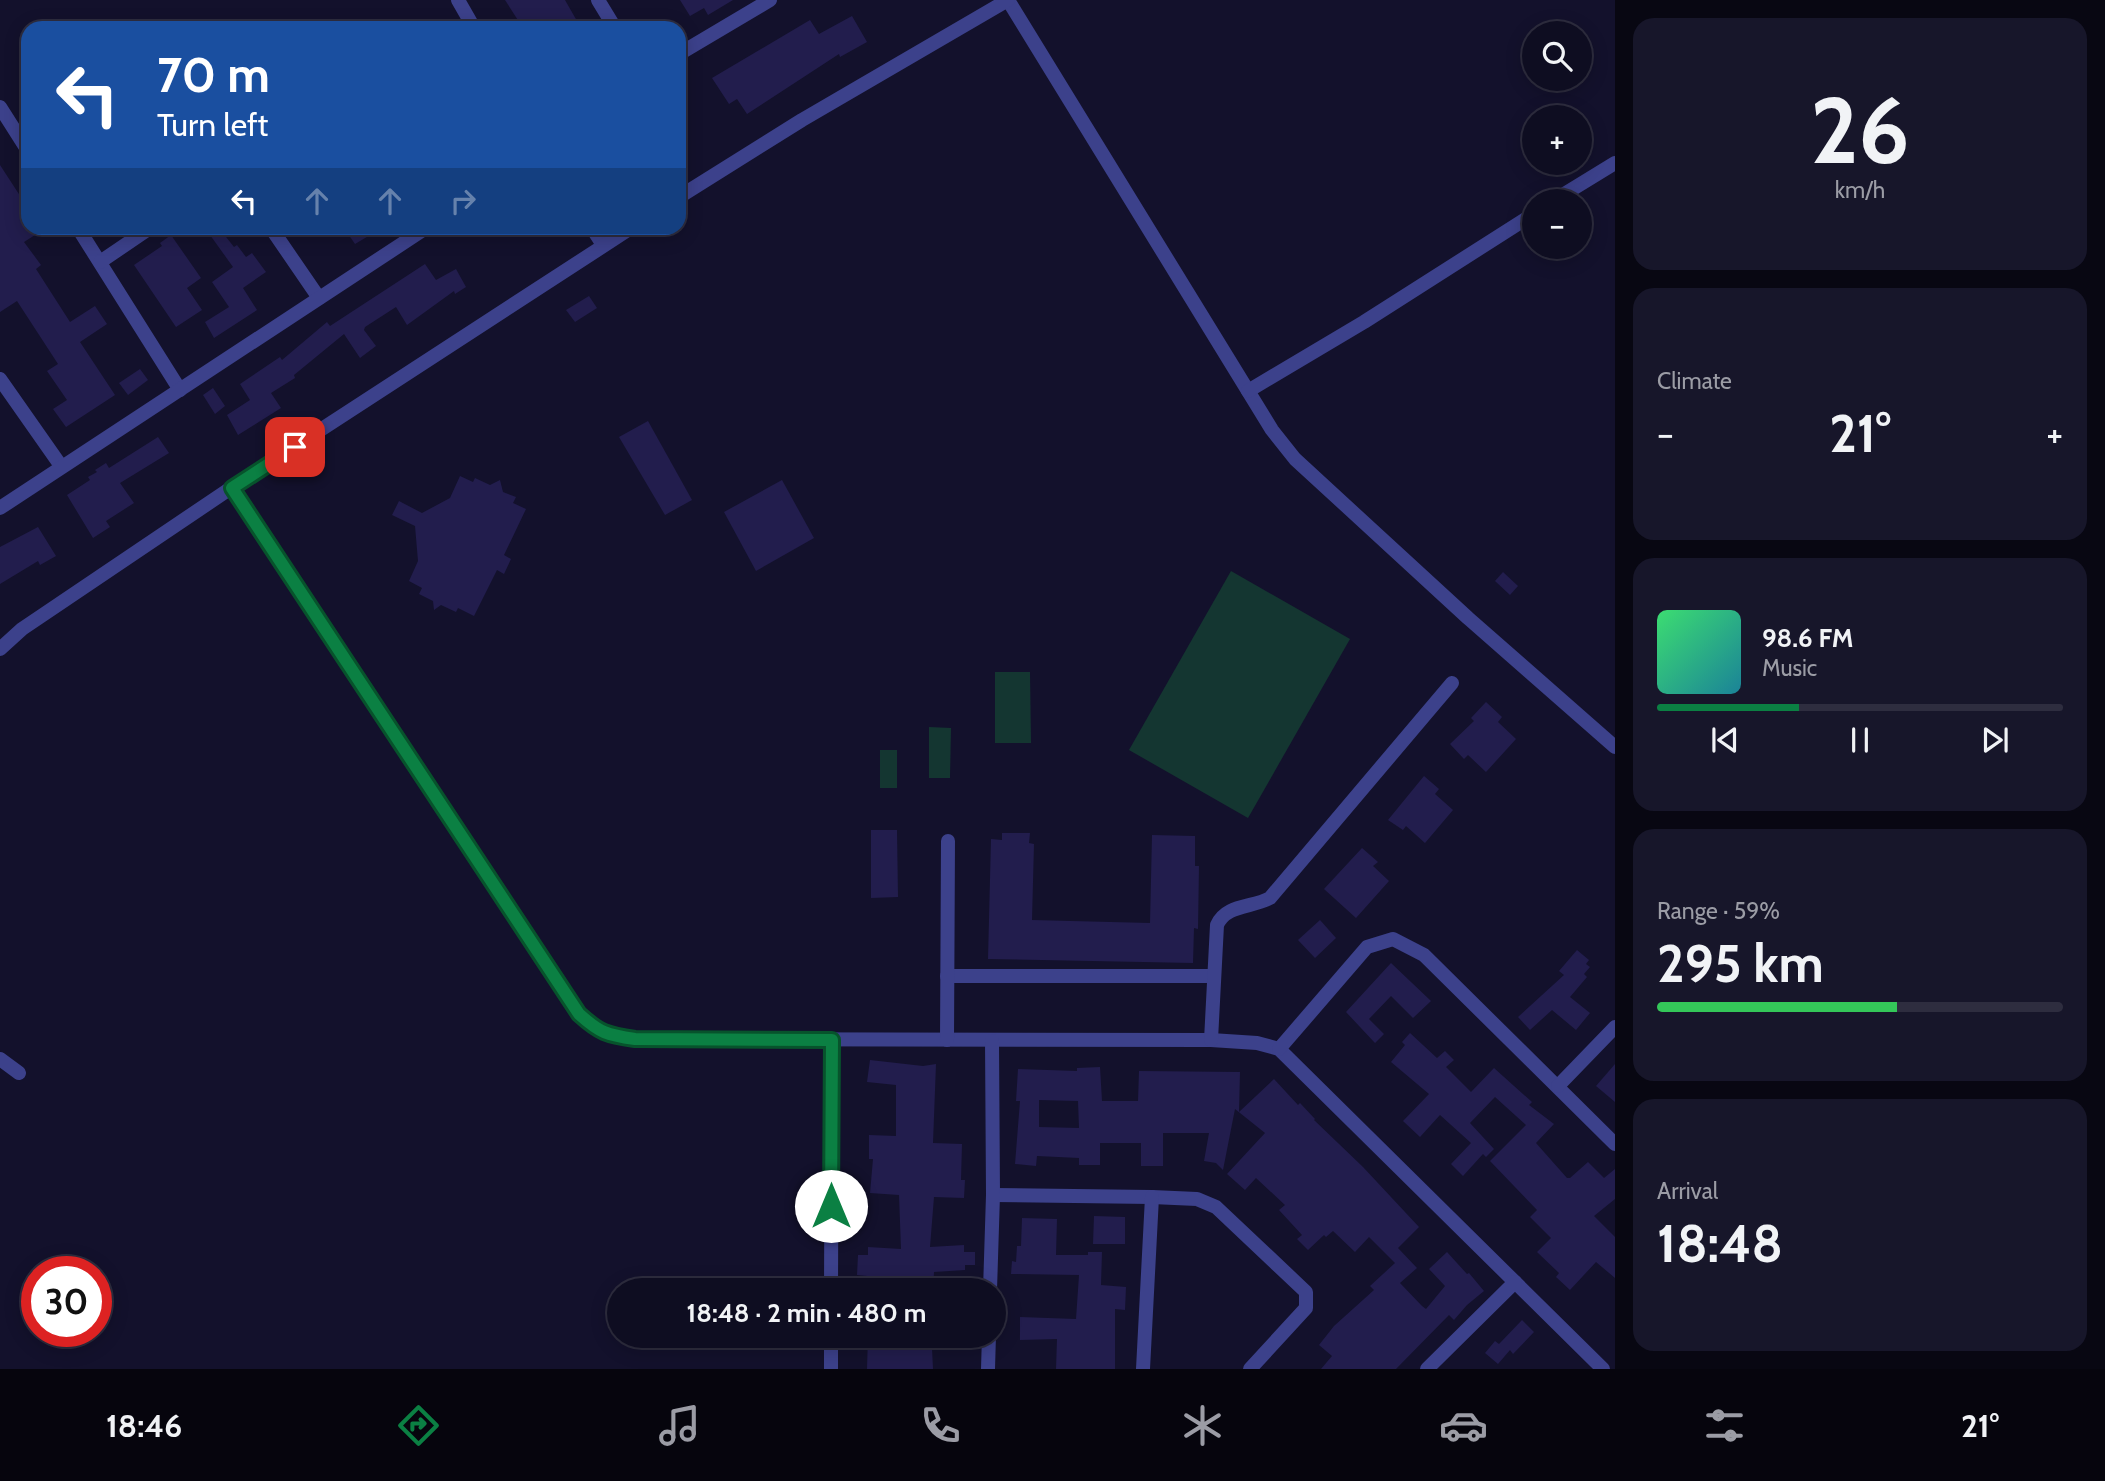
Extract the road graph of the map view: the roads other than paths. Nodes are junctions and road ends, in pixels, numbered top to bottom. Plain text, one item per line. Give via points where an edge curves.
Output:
1 (458, 0) edge
2 (598, 0) edge
3 (770, 0) edge
4 (1008, 0) edge
5 (470, 21) edge
6 (611, 21) edge
7 (686, 50) edge
8 (0, 107) edge
9 (21, 140) edge
10 (1615, 163) edge
11 (1573, 189) edge
12 (686, 193) edge
13 (1522, 221) edge
14 (83, 235) edge
15 (139, 235) edge
16 (276, 235) edge
17 (415, 235) edge
18 (597, 235) edge
19 (619, 235) edge
20 (603, 245) junction
21 (100, 261) junction
22 (319, 298) junction
23 (0, 379) edge
24 (180, 390) junction
25 (1248, 391) junction
26 (61, 466) junction
27 (232, 488) junction
28 (0, 508) edge
29 (0, 649) edge
30 (1452, 683) dead end
31 (1615, 747) edge
32 (948, 841) dead end
33 (947, 976) junction
34 (1214, 976) junction
35 (1615, 1027) edge
36 (832, 1040) junction
37 (947, 1040) junction
38 (1211, 1040) junction
39 (992, 1041) junction
40 (1279, 1049) junction
41 (0, 1059) edge
42 (19, 1073) dead end
43 (1558, 1086) junction
44 (1615, 1144) edge
45 (993, 1195) junction
46 (1152, 1196) junction
47 (831, 1278) edge
48 (990, 1278) edge
49 (1515, 1282) junction
50 (831, 1348) edge
51 (989, 1348) edge
52 (831, 1369) edge
53 (988, 1369) edge
54 (1143, 1369) edge
55 (1250, 1369) edge
56 (1427, 1369) edge
57 (1602, 1369) edge

1 - 5 street
2 - 6 street
3 - 7 street
4 - 12 street
4 - 25 street
8 - 9 street
10 - 11 street
13 - 25 street
14 - 21 street
15 - 21 street
16 - 22 street
17 - 22 street
18 - 20 street
19 - 20 street
20 - 27 street
21 - 24 street
22 - 24 street
23 - 26 street
24 - 26 street
25 - 31 street via 1295,459
26 - 28 street
27 - 29 street via 22,629
27 - 36 street via 579,1014 596,1030 635,1039
30 - 34 street via 1270,898 1233,909 1219,919
32 - 33 street
33 - 34 street
33 - 37 street
34 - 38 street
35 - 43 street
36 - 37 street
36 - 47 street
37 - 39 street
38 - 39 street
38 - 40 street
39 - 45 street
40 - 43 street via 1367,947 1393,939 1424,956
40 - 49 street
41 - 42 street
43 - 44 street
45 - 46 street
45 - 48 street
46 - 54 street
46 - 55 street via 1197,1199 1216,1208 1306,1292 1306,1308
49 - 56 street
49 - 57 street
50 - 52 street
51 - 53 street

